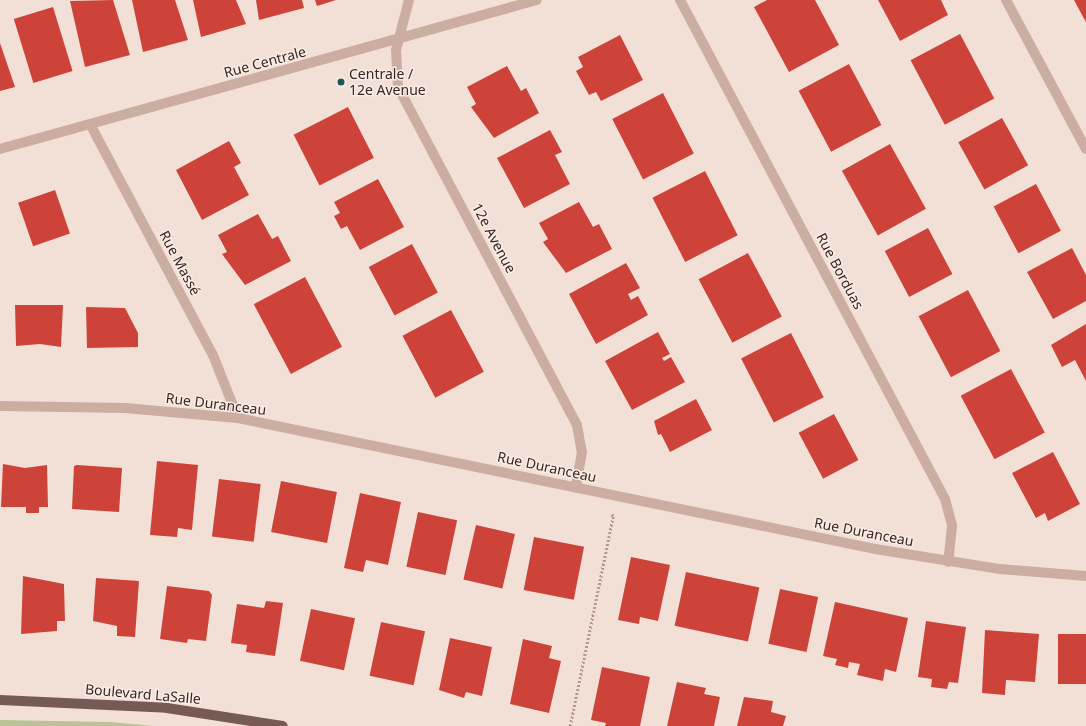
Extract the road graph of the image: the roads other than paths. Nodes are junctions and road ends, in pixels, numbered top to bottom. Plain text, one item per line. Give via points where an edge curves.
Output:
1 (409, 0) edge
2 (537, 0) edge
3 (680, 0) edge
4 (1006, 0) edge
5 (399, 39) junction
6 (90, 124) junction
7 (0, 149) edge
8 (1086, 149) edge
9 (0, 406) edge
10 (238, 418) junction
11 (576, 487) junction
12 (948, 562) junction
13 (1086, 576) edge
14 (0, 700) edge
15 (283, 726) edge

1 - 5 street, 12e Avenue
2 - 5 street, Rue Centrale
3 - 12 street, Rue Borduas via 945,499 952,526
4 - 8 street
5 - 6 street, Rue Centrale
5 - 11 street, 12e Avenue via 395,62 398,87 581,434 582,452
6 - 7 street, Rue Centrale
6 - 10 street, Rue Massé via 213,355
9 - 10 street, Rue Duranceau via 125,408
10 - 11 street, Rue Duranceau
11 - 12 street, Rue Duranceau
12 - 13 street, Rue Duranceau
14 - 15 main road, Boulevard LaSalle via 167,708

